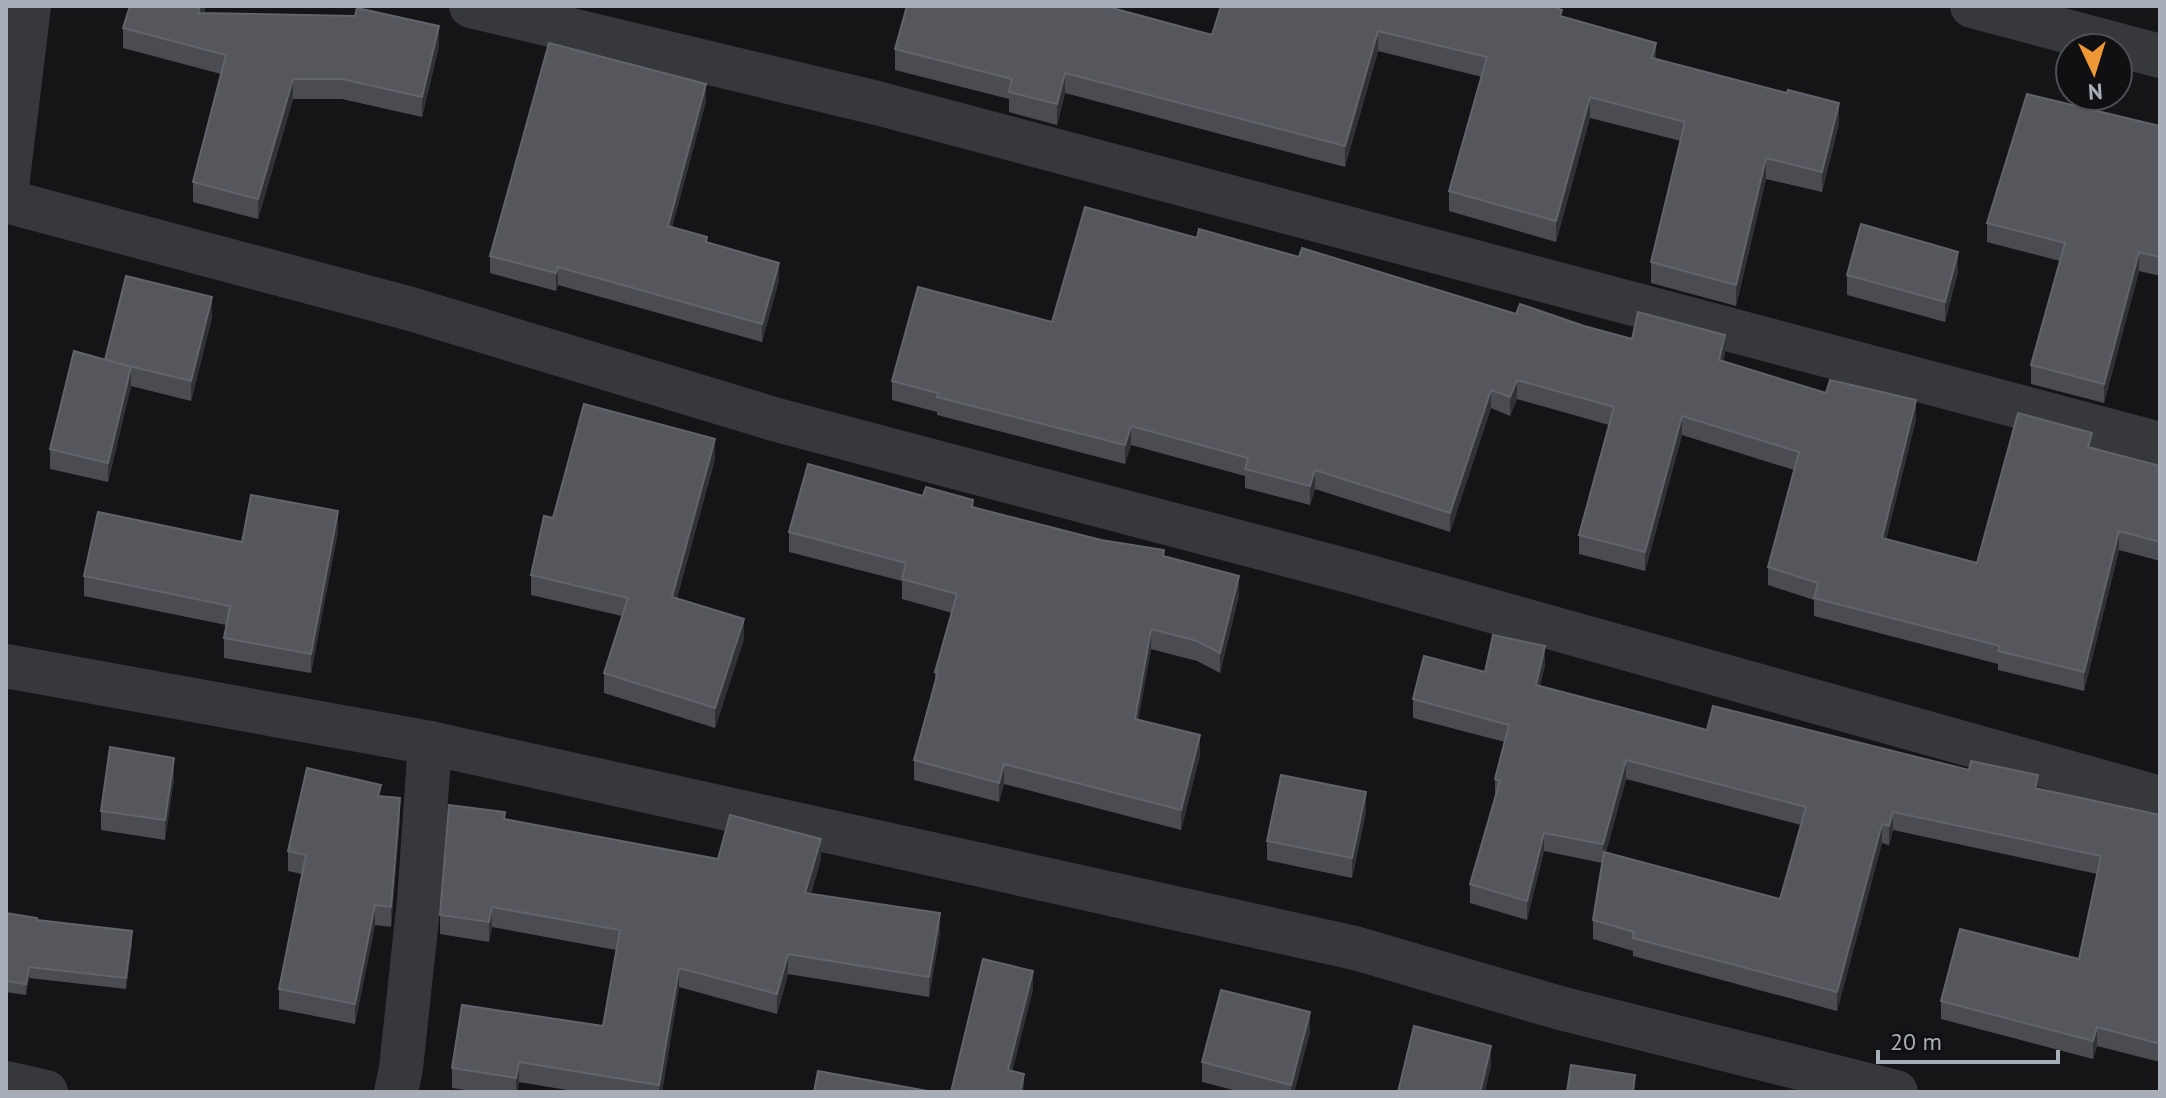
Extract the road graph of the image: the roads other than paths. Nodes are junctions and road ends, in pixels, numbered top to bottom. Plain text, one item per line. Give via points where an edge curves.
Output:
1 (29, 6) edge
2 (471, 6) edge
3 (1972, 6) edge
4 (2160, 56) edge
5 (13, 86) edge
6 (6, 195) edge
7 (6, 201) edge
8 (2160, 444) edge
9 (6, 666) edge
10 (430, 743) junction
11 (2160, 798) edge
12 (6, 1083) edge
13 (46, 1092) edge
14 (396, 1092) edge
15 (1896, 1092) edge

1 - 5 street
2 - 8 street via 877,103
3 - 4 street
5 - 6 street
7 - 11 street via 411,309 777,420 1371,578
9 - 10 street
10 - 14 street via 419,900
10 - 15 street via 1355,948 1560,1008
12 - 13 street

